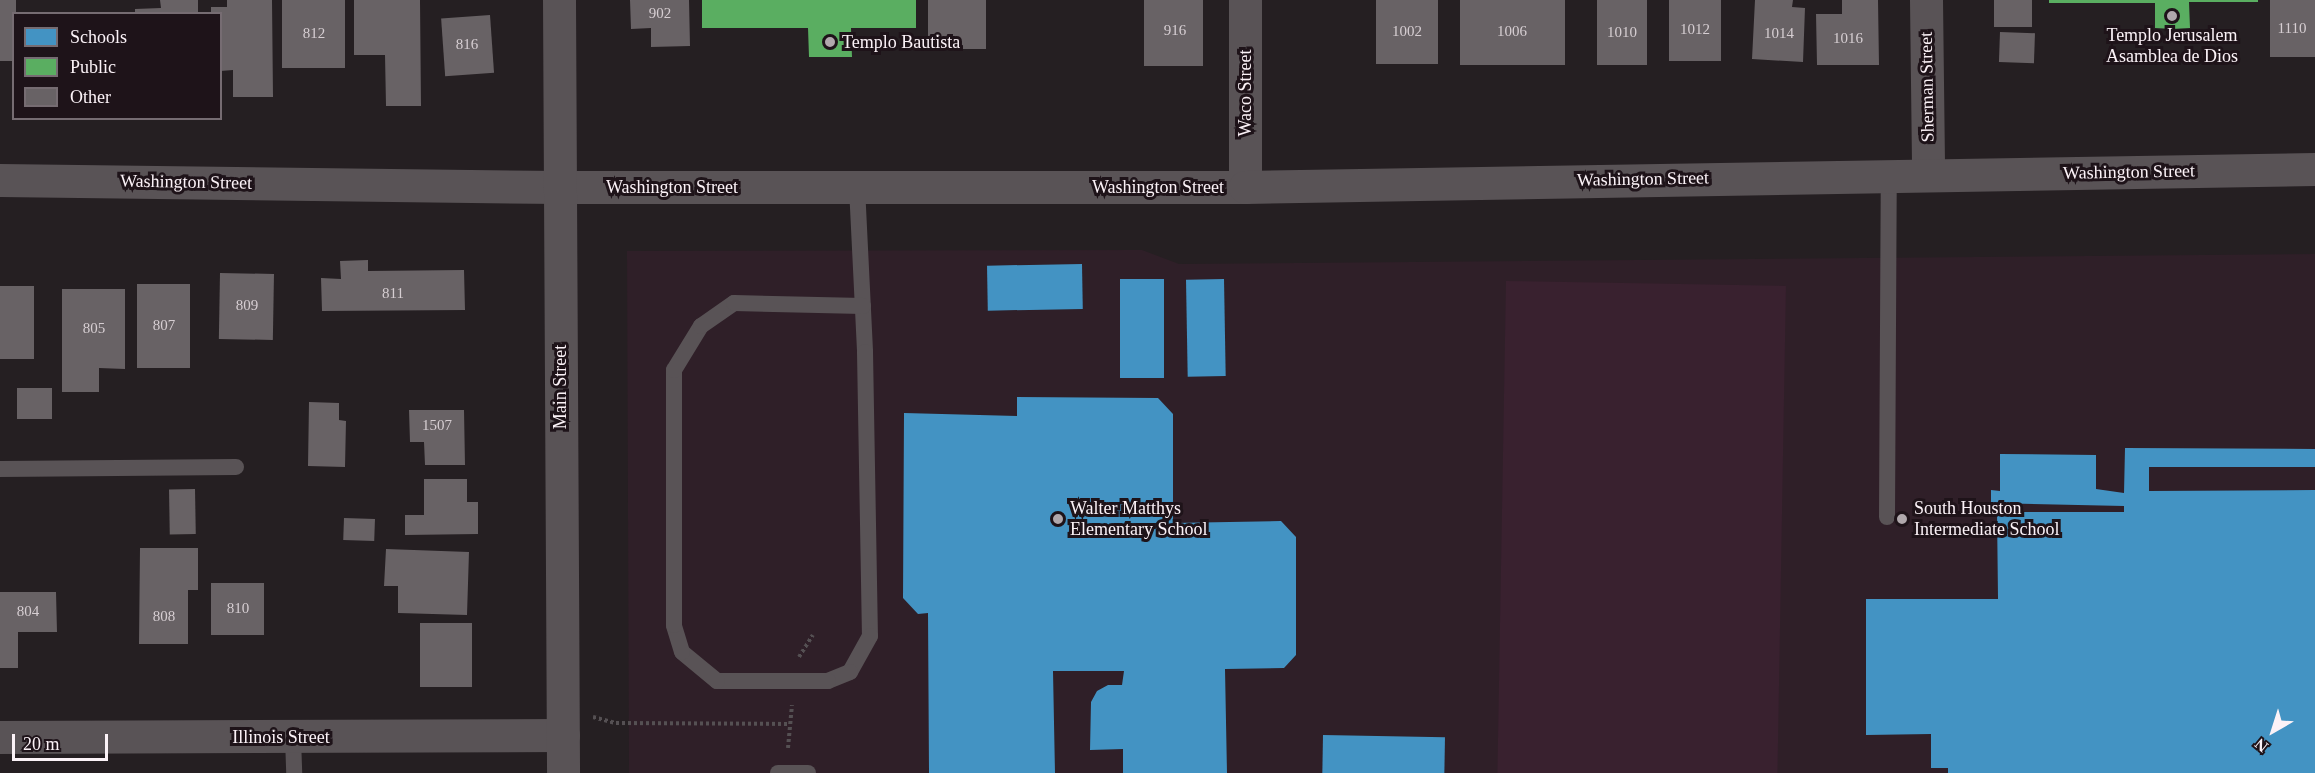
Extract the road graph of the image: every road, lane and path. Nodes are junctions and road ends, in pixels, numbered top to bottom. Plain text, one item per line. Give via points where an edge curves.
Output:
1 (559, 0) edge
2 (1245, 0) edge
3 (1926, 0) edge
4 (2315, 169) edge
5 (1888, 174) junction
6 (1928, 174) junction
7 (0, 180) edge
8 (1245, 186) junction
9 (857, 187) junction
10 (560, 188) junction
11 (863, 306) junction
12 (236, 467) dead end
13 (0, 469) edge
14 (1887, 518) dead end
15 (562, 722) junction
16 (787, 724) dead end
17 (0, 737) edge
18 (293, 738) junction
19 (294, 773) edge
20 (563, 773) edge
21 (778, 773) edge
22 (808, 773) edge

1 - 10 street, Main Street
2 - 8 street, Waco Street
3 - 6 street, Sherman Street
4 - 6 street, Washington Street
5 - 6 street, Washington Street
5 - 8 street, Washington Street
5 - 14 lane
7 - 10 street, Washington Street
8 - 9 street, Washington Street
9 - 10 street, Washington Street
9 - 11 lane
10 - 15 street, Main Street
11 - 11 lane via 870,636 850,672 828,681 717,681 682,652 674,625 674,370 701,326 734,303
12 - 13 lane
15 - 16 path
15 - 18 street, Illinois Street
15 - 20 street, Main Street
17 - 18 street, Illinois Street
18 - 19 lane
21 - 22 lane

